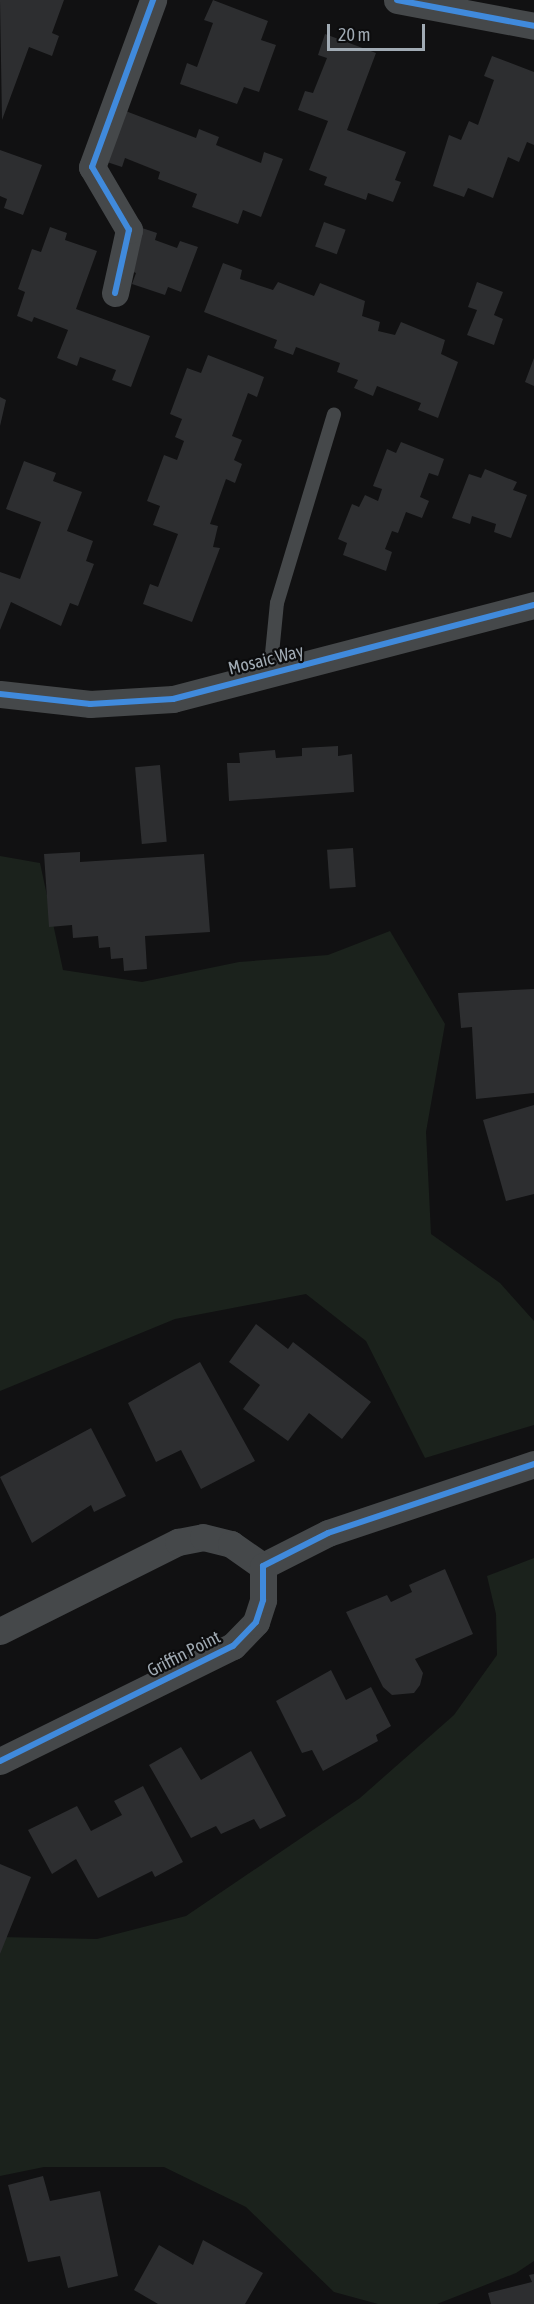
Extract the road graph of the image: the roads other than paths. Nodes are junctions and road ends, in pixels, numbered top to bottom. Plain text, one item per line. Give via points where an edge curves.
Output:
1 (153, 0) edge
2 (397, 0) edge
3 (534, 26) edge
4 (115, 293) dead end
5 (334, 414) dead end
6 (534, 605) edge
7 (270, 675) junction
8 (0, 694) edge
9 (534, 1464) edge
10 (262, 1566) junction
11 (0, 1631) edge
12 (0, 1761) edge

1 - 4 street via 92,167 129,230
2 - 3 street
5 - 7 lane via 277,603
6 - 7 street, Mosaic Way
7 - 8 street, Mosaic Way via 173,699 90,704
9 - 10 street via 328,1533
10 - 11 street via 231,1544 203,1537 178,1542
10 - 12 street, Griffin Point via 263,1600 256,1622 233,1646

